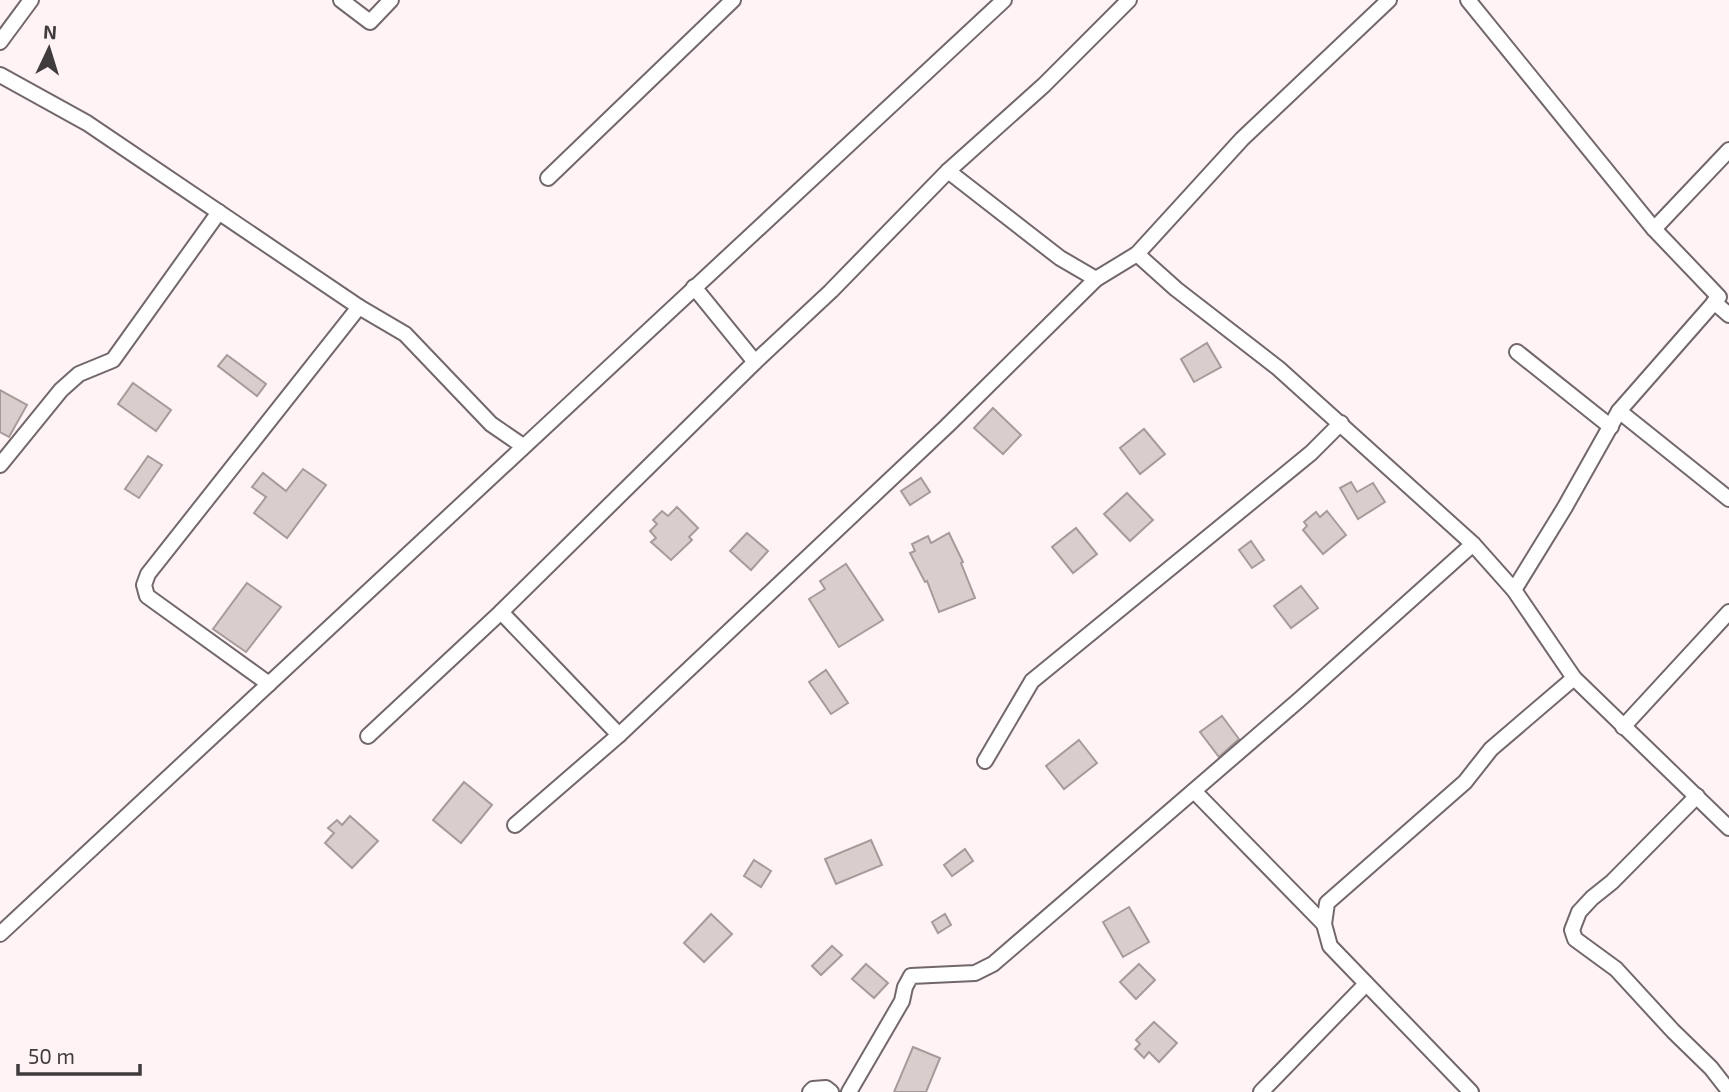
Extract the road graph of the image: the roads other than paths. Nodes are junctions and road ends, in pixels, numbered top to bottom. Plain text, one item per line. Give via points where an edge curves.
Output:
1 (31, 0) edge
2 (341, 0) edge
3 (391, 0) edge
4 (733, 0) edge
5 (1004, 0) edge
6 (1129, 0) edge
7 (1389, 0) edge
8 (1468, 0) edge
9 (0, 42) edge
10 (0, 75) edge
11 (1729, 149) edge
12 (948, 171) junction
13 (548, 178) dead end
14 (219, 212) junction
15 (1654, 229) junction
16 (1137, 254) junction
17 (1096, 279) junction
18 (694, 287) junction
19 (1714, 302) junction
20 (359, 307) junction
21 (1729, 315) edge
22 (1517, 352) dead end
23 (755, 362) junction
24 (1619, 411) junction
25 (1341, 423) junction
26 (1611, 427) junction
27 (523, 446) junction
28 (0, 465) edge
29 (1729, 499) edge
30 (1473, 544) junction
31 (1514, 590) junction
32 (501, 612) junction
33 (1729, 612) edge
34 (1574, 678) junction
35 (269, 684) junction
36 (1623, 727) junction
37 (368, 736) dead end
38 (619, 736) junction
39 (985, 761) dead end
40 (1194, 791) junction
41 (1697, 796) junction
42 (515, 825) dead end
43 (1729, 828) edge
44 (1324, 924) junction
45 (0, 934) edge
46 (1366, 984) junction
47 (1729, 1091) edge
48 (810, 1092) edge
49 (831, 1092) edge
50 (849, 1092) edge
51 (1261, 1092) edge
52 (1471, 1092) edge

1 - 9 street
2 - 3 street via 370,22
4 - 13 street
5 - 18 street
6 - 12 street
7 - 16 street via 1242,139
8 - 15 street
10 - 14 street via 88,122
11 - 15 street
12 - 17 street via 1060,258
12 - 23 street
14 - 20 street
14 - 28 street via 113,360 79,374 61,390
15 - 19 street via 1718,297
16 - 17 street
16 - 25 street
17 - 38 street
18 - 23 street
18 - 27 street
19 - 21 street
19 - 24 street
20 - 27 street via 405,334 491,424
20 - 35 street via 148,574 144,585 147,596
22 - 26 street
23 - 32 street
24 - 26 street
24 - 29 street
25 - 30 street
25 - 39 street via 1311,453 1032,681
26 - 31 street
27 - 35 street
30 - 31 street
30 - 40 street
31 - 34 street
32 - 37 street
32 - 38 street
33 - 36 street
34 - 36 street
34 - 44 street via 1327,903
35 - 45 street
36 - 41 street
38 - 42 street
40 - 44 street
40 - 50 street via 993,964 975,972 911,976 902,1001
41 - 43 street
41 - 47 street via 1585,905 1572,930 1575,939 1616,970
44 - 46 street via 1330,946
46 - 51 street
46 - 52 street
48 - 49 street via 826,1088

